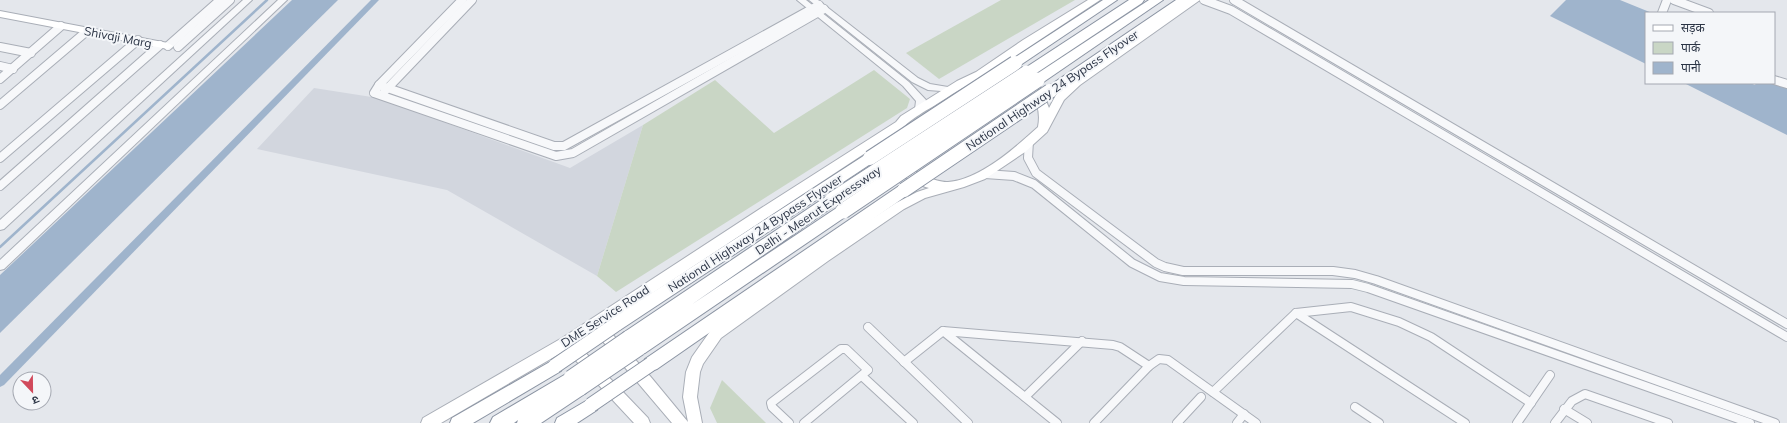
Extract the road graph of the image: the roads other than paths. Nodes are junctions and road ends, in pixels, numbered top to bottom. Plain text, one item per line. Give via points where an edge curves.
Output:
1 (220, 0) edge
2 (230, 0) edge
3 (248, 0) edge
4 (283, 0) edge
5 (462, 0) edge
6 (472, 0) edge
7 (801, 0) edge
8 (1095, 0) edge
9 (1111, 0) edge
10 (1138, 0) edge
11 (1157, 0) edge
12 (1184, 0) edge
13 (1195, 0) edge
14 (1204, 0) edge
15 (1234, 0) edge
16 (1666, 0) edge
17 (1674, 0) edge
18 (817, 7) edge
19 (1662, 12) edge
20 (1706, 12) edge
21 (0, 14) edge
22 (61, 26) junction
23 (86, 31) junction
24 (138, 40) junction
25 (169, 46) junction
26 (0, 47) edge
27 (31, 53) junction
28 (0, 66) edge
29 (13, 69) junction
30 (979, 75) junction
31 (0, 79) edge
32 (1775, 80) edge
33 (1787, 84) edge
34 (379, 86) junction
35 (387, 89) junction
36 (951, 90) junction
37 (381, 96) junction
38 (0, 105) edge
39 (920, 109) junction
40 (900, 125) junction
41 (1043, 129) junction
42 (1029, 141) junction
43 (0, 158) edge
44 (985, 174) junction
45 (0, 186) edge
46 (947, 187) junction
47 (838, 205) junction
48 (2, 221) edge
49 (1140, 250) junction
50 (1132, 263) junction
51 (0, 266) edge
52 (1296, 313) junction
53 (595, 323) junction
54 (1787, 324) edge
55 (868, 327) dead end
56 (943, 331) junction
57 (1787, 337) edge
58 (1082, 341) junction
59 (567, 342) junction
60 (904, 362) junction
61 (1149, 366) junction
62 (1550, 375) dead end
63 (862, 376) junction
64 (575, 383) junction
65 (1213, 392) junction
66 (1201, 396) dead end
67 (1024, 397) junction
68 (1531, 403) junction
69 (1355, 406) dead end
70 (1564, 409) junction
71 (1244, 414) junction
72 (428, 423) edge
73 (458, 423) edge
74 (499, 423) edge
75 (526, 423) edge
76 (563, 423) edge
77 (644, 423) edge
78 (681, 423) edge
79 (695, 423) edge
80 (788, 423) edge
81 (804, 423) edge
82 (913, 423) edge
83 (968, 423) edge
84 (1057, 423) edge
85 (1094, 423) edge
86 (1177, 423) edge
87 (1237, 423) edge
88 (1256, 423) edge
89 (1379, 423) edge
90 (1465, 423) edge
91 (1518, 423) edge
92 (1555, 423) edge
93 (1586, 423) edge
94 (1668, 423) edge
95 (1750, 423) edge
96 (1775, 423) edge

1 - 25 street, Shivaji Marg
2 - 25 street
3 - 48 street
4 - 51 street
5 - 34 street
6 - 35 street
7 - 18 street
8 - 30 main road
9 - 73 highway, National Highway 24 Bypass Flyover, bridge via 555,366
10 - 47 highway, Delhi - Meerut Expressway, bridge
11 - 47 highway, Delhi - Meerut Expressway, bridge
12 - 76 highway, National Highway 24 Bypass Flyover, bridge
13 - 41 main road via 1076,82 1060,98
14 - 57 street via 1231,10
15 - 54 street
16 - 19 street
17 - 20 street
18 - 35 street via 564,146 554,146
18 - 36 street via 915,80 928,87
18 - 37 street via 579,149 564,155 556,156
18 - 39 street via 912,89 921,100
21 - 22 main road, Shivaji Marg
22 - 23 main road, Shivaji Marg
22 - 27 street
23 - 24 main road, Shivaji Marg
23 - 38 street
24 - 25 main road, Shivaji Marg
24 - 43 street
25 - 45 street
26 - 27 street
27 - 29 street
28 - 29 street
29 - 31 street
30 - 36 main road
30 - 41 main road via 1007,75 1038,93 1045,111
32 - 33 street
34 - 35 street
34 - 37 street via 374,93
35 - 37 street
36 - 39 main road
39 - 40 main road
40 - 46 main road via 892,134 890,147 899,167 920,181
40 - 53 main road, DME Service Road
41 - 42 main road
42 - 44 main road
42 - 49 street via 1028,160 1036,173
44 - 46 main road
44 - 50 street via 1014,176 1034,184
46 - 79 main road via 900,206 716,334 700,356 693,372 690,397
47 - 64 highway, Delhi - Meerut Expressway, bridge
49 - 50 street
49 - 96 street via 1165,267 1183,271 1333,271 1355,274
50 - 95 street via 1160,277 1184,281 1338,283 1368,288
52 - 65 street
52 - 68 street via 1351,307 1399,322 1430,337
52 - 90 street
53 - 59 main road, DME Service Road
53 - 78 main road
55 - 60 street
56 - 58 street
56 - 60 street
56 - 67 street
58 - 61 street via 1117,346
58 - 67 street
59 - 72 main road, DME Service Road
59 - 77 main road
60 - 83 street
61 - 65 street via 1159,358 1168,360
61 - 85 street
62 - 68 street
63 - 80 street via 868,369 846,349 840,350 771,403
63 - 81 street
63 - 82 street
64 - 74 highway, Delhi - Meerut Expressway
64 - 75 highway, Delhi - Meerut Expressway
65 - 71 street
66 - 86 street
67 - 84 street
68 - 91 street
69 - 89 street
70 - 92 street
70 - 93 street
70 - 94 street via 1580,395 1585,394
71 - 87 street
71 - 88 street

